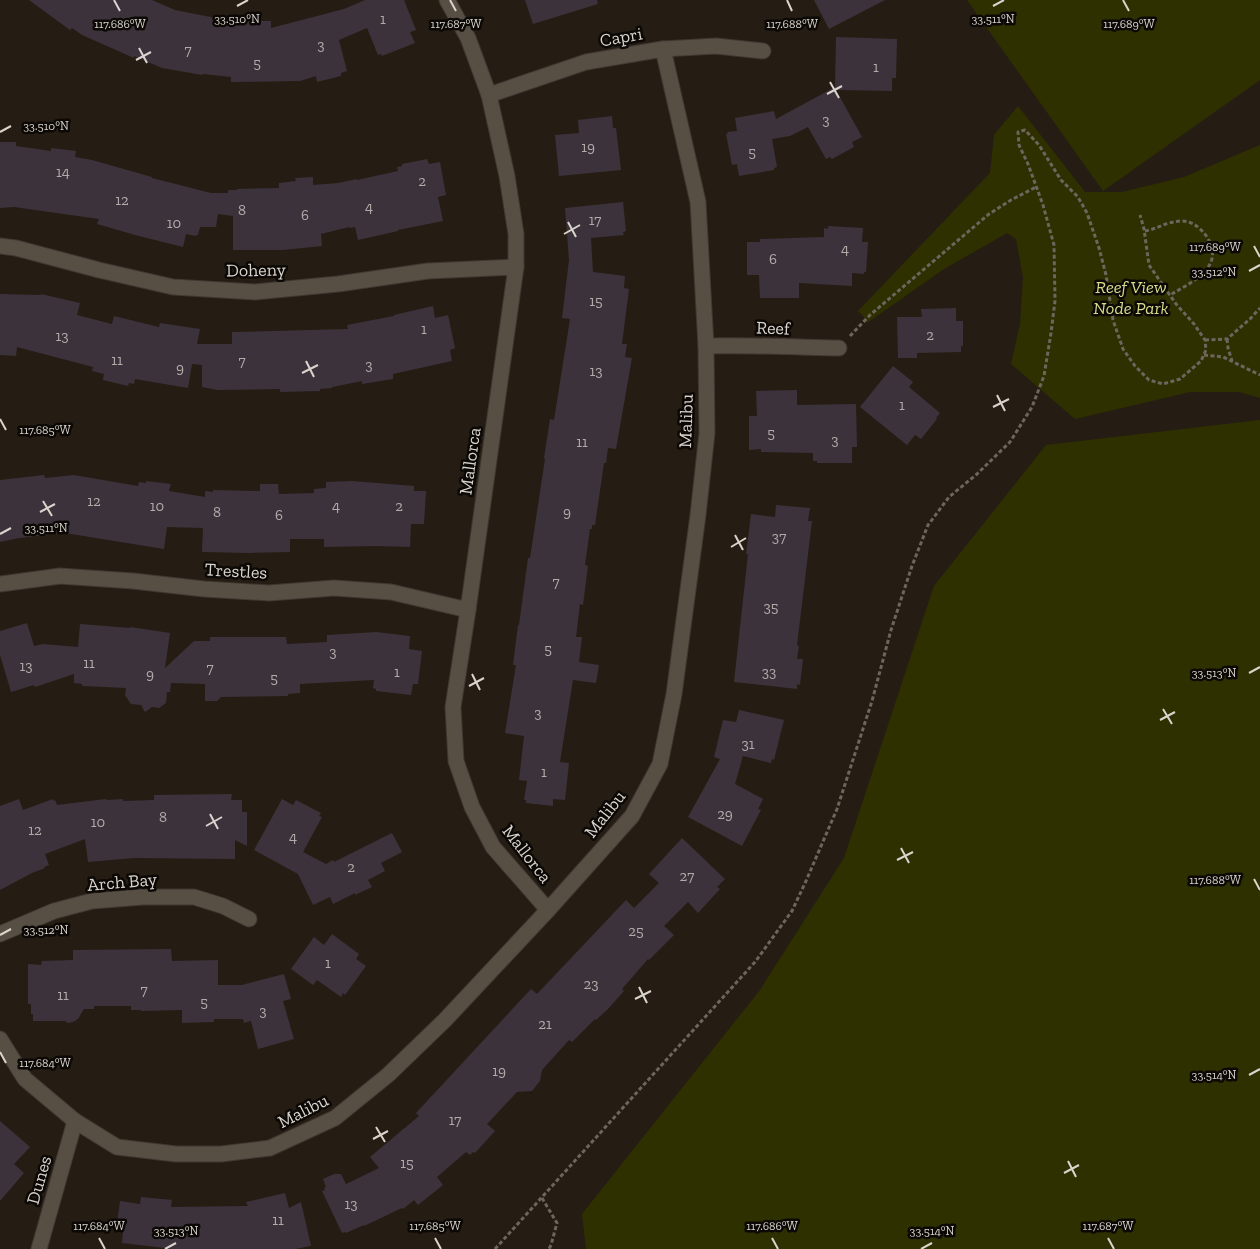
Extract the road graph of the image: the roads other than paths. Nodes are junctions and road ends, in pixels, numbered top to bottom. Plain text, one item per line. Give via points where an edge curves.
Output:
1 (447, 0) edge
2 (663, 49) junction
3 (763, 51) dead end
4 (490, 96) junction
5 (0, 246) edge
6 (516, 267) junction
7 (706, 346) junction
8 (839, 348) road end
9 (0, 584) edge
10 (468, 610) junction
11 (548, 910) junction
12 (249, 919) dead end
13 (0, 934) edge
14 (0, 1039) edge
15 (75, 1121) junction
16 (39, 1249) edge

1 - 4 street, Mallorca via 468,38
2 - 3 street, Capri via 716,46
2 - 4 street, Capri via 586,62
2 - 7 street, Malibu via 698,202
4 - 6 street, Mallorca via 516,234
5 - 6 street, Doheny via 173,286 255,292 428,271
6 - 10 street, Mallorca
7 - 8 street, Reef
7 - 11 street, Malibu via 707,433 674,694 660,764 632,816
9 - 10 street, Trestles via 60,576 269,592 334,588 391,592
10 - 11 street, Mallorca via 453,707 456,761 472,807 493,847
11 - 15 street, Malibu via 388,1075 335,1118 270,1148 221,1154 176,1154 118,1147
12 - 13 street, Arch Bay via 194,897 143,897 92,901 54,911
14 - 15 street, Malibu via 25,1079
15 - 16 street, Dunes

